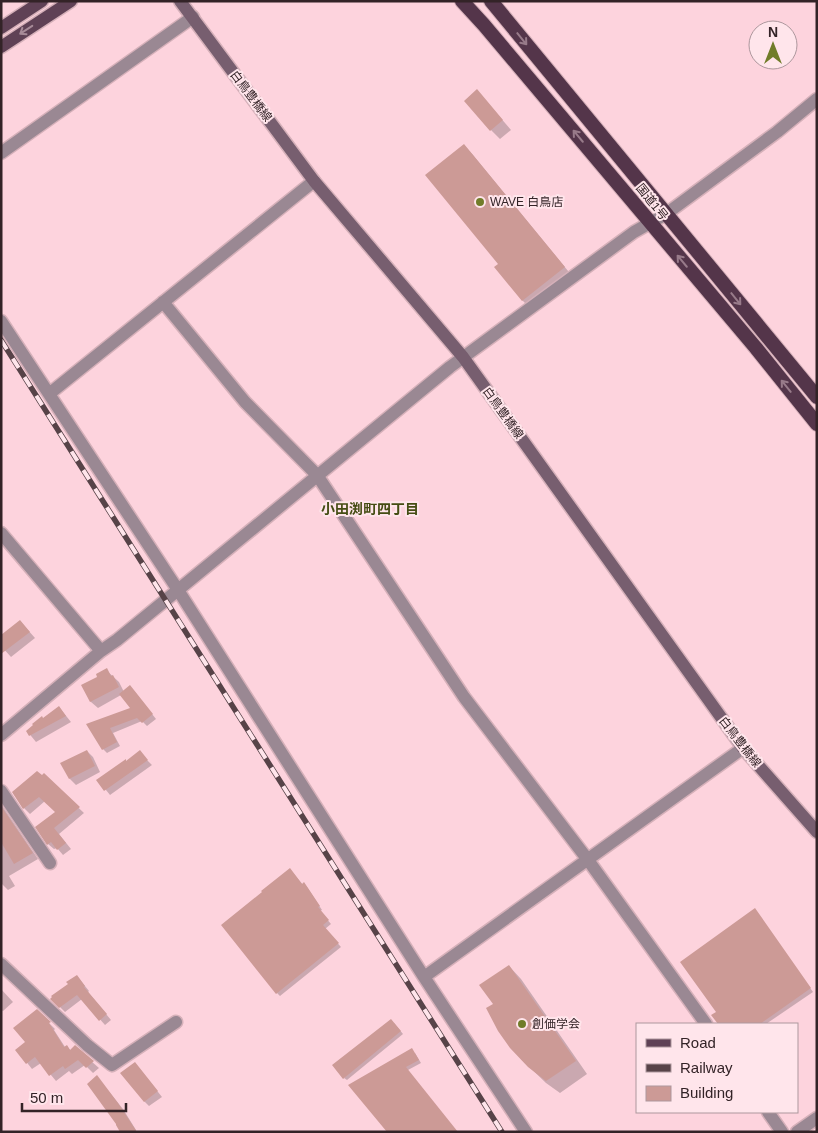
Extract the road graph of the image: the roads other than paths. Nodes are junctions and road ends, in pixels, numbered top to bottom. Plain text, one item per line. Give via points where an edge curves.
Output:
1 (42, 1) edge
2 (71, 1) edge
3 (180, 1) edge
4 (462, 1) edge
5 (491, 1) edge
6 (192, 17) junction
7 (1, 28) edge
8 (1, 47) edge
9 (817, 99) edge
10 (1, 154) edge
11 (314, 181) junction
12 (666, 214) junction
13 (650, 223) junction
14 (163, 302) junction
15 (1, 321) edge
16 (463, 357) junction
17 (49, 394) junction
18 (817, 397) edge
19 (817, 424) edge
20 (317, 475) junction
21 (1, 533) edge
22 (178, 590) junction
23 (101, 651) junction
24 (1, 735) edge
25 (743, 748) junction
26 (1, 790) edge
27 (817, 832) edge
28 (588, 860) junction
29 (50, 862) dead end
30 (1, 964) edge
31 (424, 977) junction
32 (176, 1022) dead end
33 (705, 1023) edge
34 (769, 1113) edge
35 (817, 1118) edge
36 (526, 1132) edge
37 (782, 1132) edge
38 (797, 1132) edge

1 - 7 main road
2 -> 8 main road
3 - 6 main road, 白鳥豊橋線
13 -> 4 highway, 国道1号
5 -> 12 highway, 国道1号
6 - 10 street
6 - 11 main road, 白鳥豊橋線
9 - 12 street
11 - 14 street
11 - 16 main road, 白鳥豊橋線
12 - 13 street
12 -> 18 highway, 国道1号
13 - 16 street
19 -> 13 highway, 国道1号
14 - 17 street
14 - 20 street via 245,402
15 - 17 street
16 - 20 street
16 - 25 main road, 白鳥豊橋線
17 - 22 street
20 - 22 street
20 - 28 street via 464,697
21 - 23 street
22 - 23 street
22 - 31 street
23 - 24 street
25 - 27 main road, 白鳥豊橋線
25 - 28 street
26 - 29 street
28 - 31 street
28 - 33 street
30 - 32 street via 112,1065
31 - 36 street
34 - 37 street
35 - 38 street

